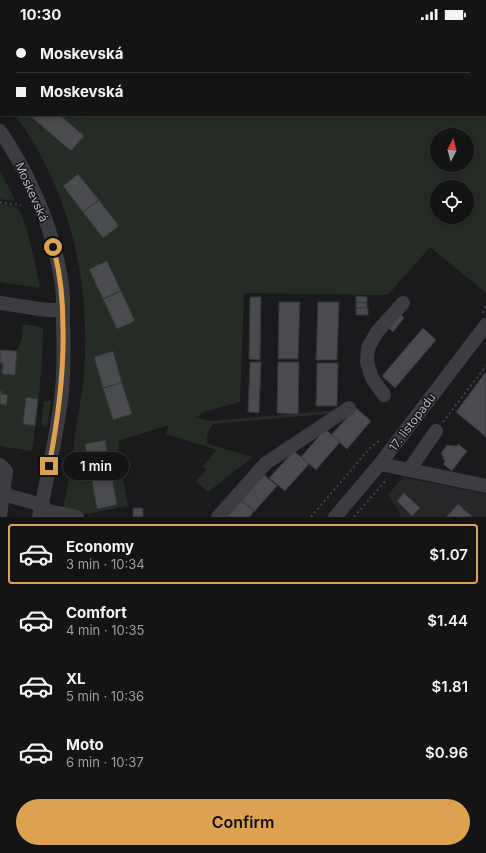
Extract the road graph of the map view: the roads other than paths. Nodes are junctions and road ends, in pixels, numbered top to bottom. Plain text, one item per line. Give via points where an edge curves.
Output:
1 (0, 131) edge
2 (0, 303) edge
3 (403, 303) dead end
4 (63, 310) junction
5 (486, 325) edge
6 (384, 395) dead end
7 (349, 408) dead end
8 (436, 431) road end
9 (380, 464) junction
10 (0, 465) edge
11 (403, 469) junction
12 (486, 486) edge
13 (4, 494) junction
14 (40, 511) edge
15 (0, 516) edge
16 (77, 517) edge
17 (218, 517) edge
18 (335, 517) edge

1 - 4 street, Moskevská via 22,167 49,233 61,280
2 - 4 street
3 - 6 street via 368,348 367,362 372,378
4 - 14 street, Moskevská via 64,357 61,401
5 - 9 street, 17. listopadu
7 - 17 street via 266,463
8 - 11 street
9 - 11 street
9 - 18 street, 17. listopadu
10 - 13 street via 6,471
11 - 12 street
13 - 14 street
13 - 15 street
14 - 16 street

